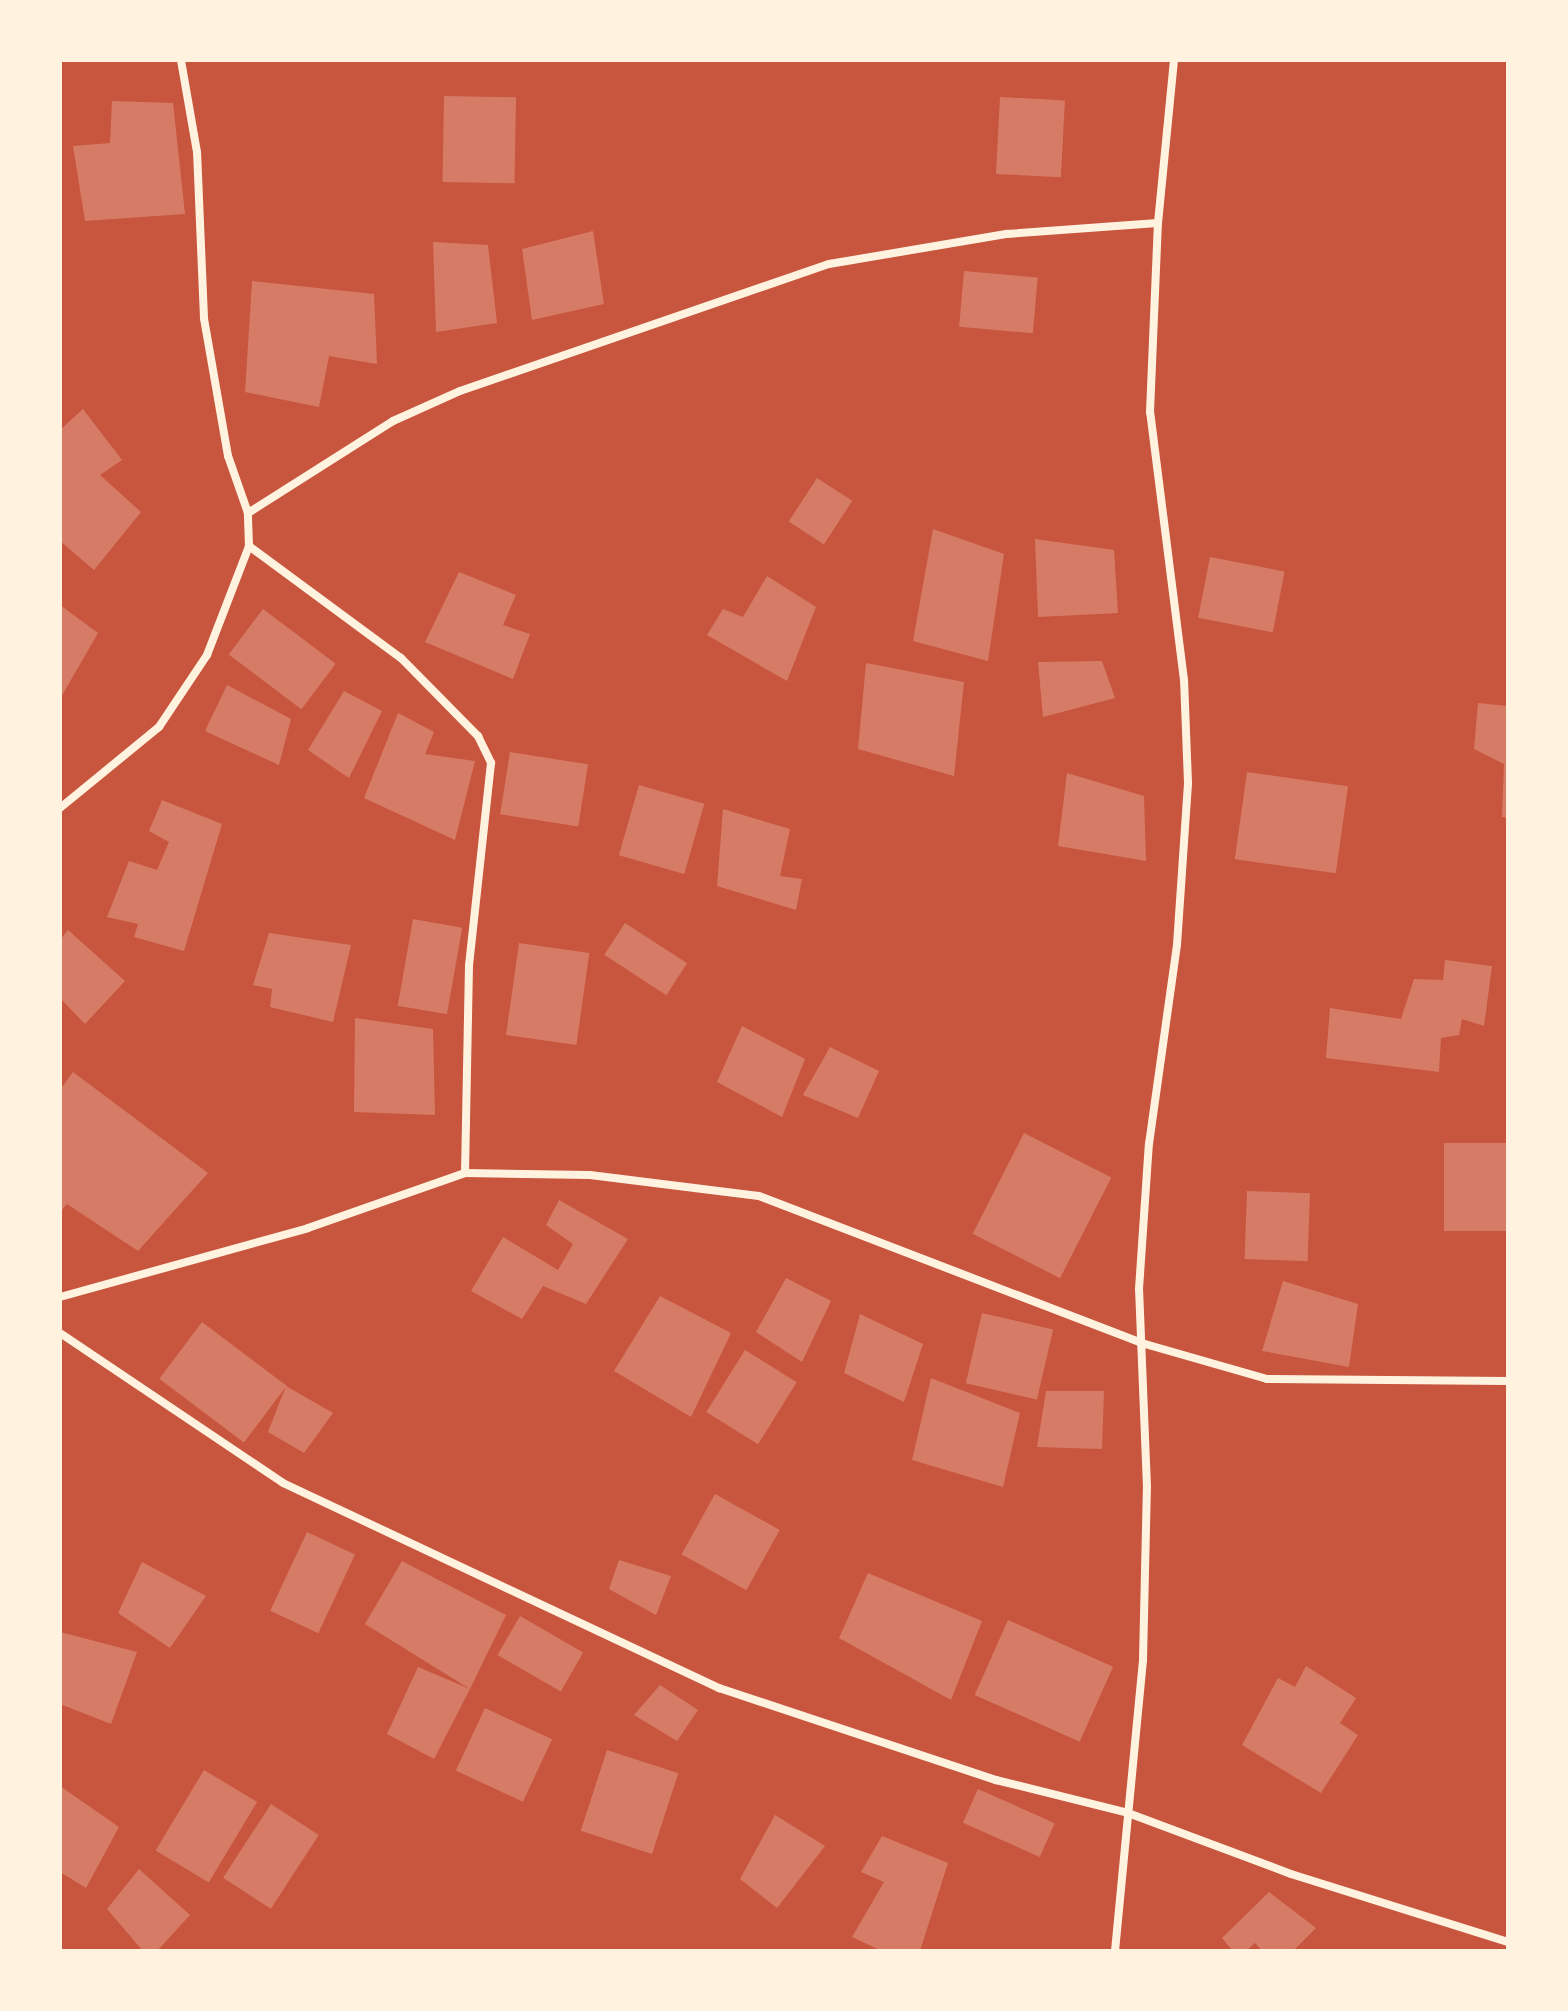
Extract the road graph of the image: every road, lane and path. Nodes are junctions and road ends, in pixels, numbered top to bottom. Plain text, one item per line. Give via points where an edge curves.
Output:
1 (181, 60) edge
2 (1174, 60) edge
3 (1158, 223) junction
4 (248, 513) junction
5 (249, 546) junction
6 (60, 808) edge
7 (465, 1173) junction
8 (60, 1297) edge
9 (60, 1333) edge
10 (1145, 1344) junction
11 (1508, 1381) edge
12 (1128, 1813) junction
13 (1508, 1942) edge
14 (1115, 1951) edge

1 - 4 street via 197,152 204,318 228,456
2 - 3 street
3 - 4 street via 1007,234 829,264 460,391 393,421
3 - 10 street via 1150,412 1184,680 1188,783 1177,945 1149,1144 1139,1289
4 - 5 street
5 - 6 street via 207,655 159,727
5 - 7 street via 401,658 478,736 491,763 469,965
7 - 8 street via 308,1228
7 - 10 street via 590,1175 759,1196
9 - 12 street via 283,1483 719,1688 996,1780
10 - 11 street via 1267,1379
10 - 12 street via 1143,1660
12 - 13 street via 1291,1874
12 - 14 street

